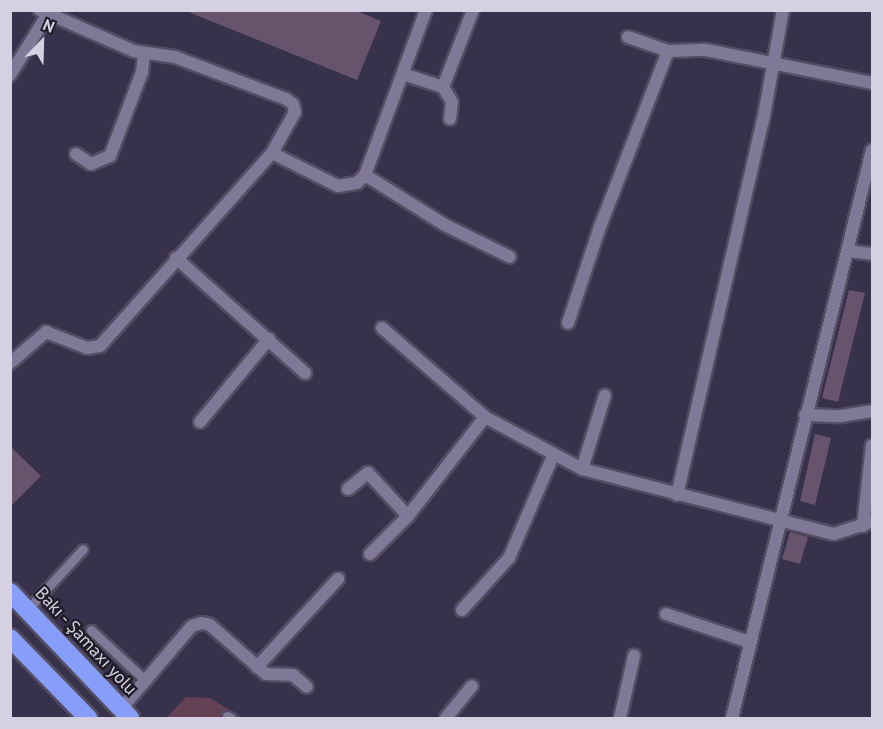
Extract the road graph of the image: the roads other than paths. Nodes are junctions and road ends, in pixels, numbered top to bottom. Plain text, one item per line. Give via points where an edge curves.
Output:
1 (426, 10) edge
2 (473, 10) edge
3 (783, 10) edge
4 (44, 12) edge
5 (628, 37) dead end
6 (668, 51) junction
7 (144, 53) junction
8 (771, 64) junction
9 (403, 74) junction
10 (10, 75) edge
11 (873, 82) edge
12 (444, 87) junction
13 (450, 119) dead end
14 (873, 150) edge
15 (272, 153) junction
16 (76, 154) dead end
17 (365, 175) junction
18 (848, 251) junction
19 (873, 255) edge
20 (510, 257) dead end
21 (176, 258) junction
22 (568, 323) dead end
23 (382, 328) dead end
24 (269, 339) junction
25 (10, 363) edge
26 (305, 373) dead end
27 (604, 395) dead end
28 (873, 411) edge
29 (805, 415) junction
30 (485, 417) junction
31 (200, 422) dead end
32 (873, 445) edge
33 (553, 456) junction
34 (582, 469) junction
35 (348, 489) dead end
36 (677, 495) junction
37 (408, 516) junction
38 (778, 522) junction
39 (868, 524) edge
40 (83, 549) dead end
41 (370, 554) dead end
42 (338, 579) dead end
43 (10, 591) edge
44 (28, 609) junction
45 (462, 610) dead end
46 (666, 615) dead end
47 (91, 630) dead end
48 (10, 638) edge
49 (749, 642) junction
50 (634, 656) dead end
51 (257, 667) junction
52 (146, 681) junction
53 (472, 686) dead end
54 (307, 687) dead end
55 (125, 714) edge
56 (88, 718) edge
57 (446, 718) edge
58 (620, 718) edge
59 (732, 718) edge

1 - 9 street
2 - 12 street
3 - 8 street
4 - 7 street
4 - 10 street
5 - 6 street
6 - 8 street via 706,50
6 - 22 street via 600,227
7 - 15 street via 175,57 293,104 294,120
7 - 16 street via 142,72 110,156 91,164
8 - 11 street
8 - 36 street via 763,121
9 - 12 street
9 - 17 street
12 - 13 street via 452,102
14 - 18 street
15 - 17 street via 338,186 357,183
15 - 21 street
17 - 20 street via 445,225
18 - 19 street
18 - 29 street
21 - 24 street
21 - 25 street via 100,346 87,348 46,332
23 - 30 street
24 - 26 street
24 - 31 street
27 - 34 street
28 - 29 street via 842,416
29 - 38 street
30 - 33 street
30 - 37 street
32 - 39 street
33 - 34 street
33 - 45 street via 509,558
34 - 36 street
35 - 37 street via 368,473
36 - 38 street
37 - 41 street
38 - 39 street via 834,534
38 - 49 street
40 - 44 lane
42 - 51 street
43 - 44 highway, Bakı - Şamaxı yolu
44 - 55 highway, Bakı - Şamaxı yolu
46 - 49 street
47 - 52 lane
48 - 56 highway
49 - 59 street
50 - 58 street
51 - 52 street via 202,622 192,626
51 - 54 street via 266,674 293,675
52 - 55 street
53 - 57 street

